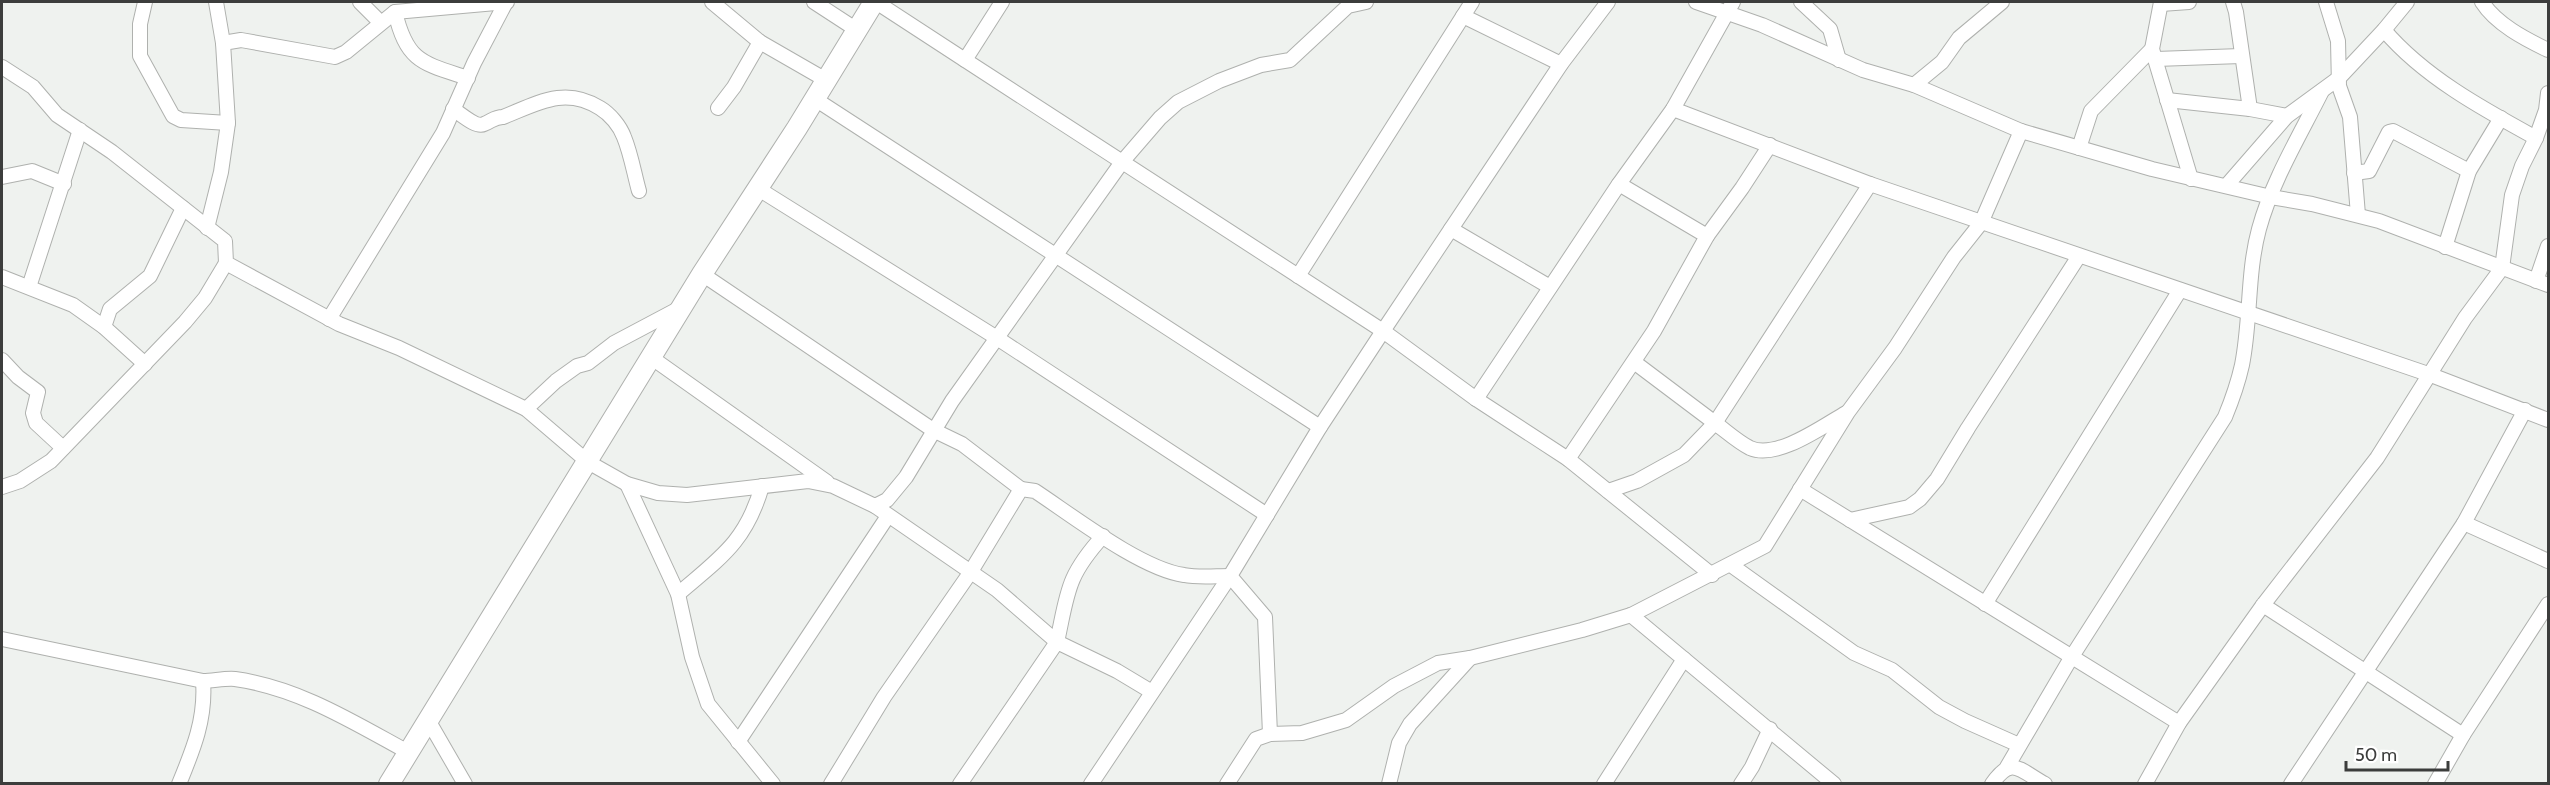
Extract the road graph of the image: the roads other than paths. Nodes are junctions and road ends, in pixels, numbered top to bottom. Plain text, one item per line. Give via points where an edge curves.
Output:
1 (145, 2) edge
2 (216, 2) edge
3 (360, 2) edge
4 (507, 2) edge
5 (712, 2) edge
6 (814, 2) edge
7 (875, 2) edge
8 (1002, 2) edge
9 (1366, 2) edge
10 (1472, 2) edge
11 (1608, 2) edge
12 (1696, 2) edge
13 (1801, 2) edge
14 (2002, 2) edge
15 (2188, 2) edge
16 (2232, 2) edge
17 (2326, 2) edge
18 (2407, 2) edge
19 (2482, 2) edge
20 (2161, 3) edge
21 (1729, 7) edge
22 (395, 12) junction
23 (1463, 16) junction
24 (380, 22) junction
25 (857, 30) junction
26 (2384, 30) junction
27 (760, 42) junction
28 (223, 43) junction
29 (2548, 50) edge
30 (2154, 54) junction
31 (2241, 56) junction
32 (965, 60) junction
33 (1839, 60) junction
34 (1561, 64) junction
35 (2, 67) edge
36 (468, 78) junction
37 (2339, 78) junction
38 (826, 80) junction
39 (1914, 86) junction
40 (2322, 91) junction
41 (2548, 93) edge
42 (815, 99) junction
43 (2167, 100) junction
44 (718, 108) dead end
45 (453, 109) junction
46 (1673, 109) junction
47 (2250, 109) junction
48 (2287, 116) junction
49 (2501, 118) junction
50 (228, 123) junction
51 (80, 130) junction
52 (2021, 130) junction
53 (2536, 138) junction
54 (1770, 145) junction
55 (2079, 148) junction
56 (1122, 162) junction
57 (2469, 171) junction
58 (2354, 173) junction
59 (2, 177) edge
60 (2191, 179) junction
61 (64, 184) junction
62 (1619, 184) junction
63 (1870, 184) junction
64 (2227, 185) junction
65 (757, 188) junction
66 (639, 191) dead end
67 (2271, 197) junction
68 (183, 208) junction
69 (2358, 215) junction
70 (1981, 223) junction
71 (207, 228) junction
72 (1451, 229) junction
73 (1707, 236) junction
74 (2548, 246) edge
75 (2445, 247) junction
76 (1056, 254) junction
77 (2079, 256) junction
78 (226, 263) junction
79 (2502, 268) junction
80 (702, 274) junction
81 (1298, 276) junction
82 (2, 277) edge
83 (2542, 283) edge
84 (29, 287) junction
85 (1550, 287) junction
86 (2180, 290) junction
87 (682, 307) junction
88 (2247, 313) junction
89 (329, 319) junction
90 (104, 327) junction
91 (1383, 331) junction
92 (998, 338) junction
93 (652, 358) junction
94 (2, 360) edge
95 (1634, 362) junction
96 (145, 364) junction
97 (2431, 375) junction
98 (1476, 399) junction
99 (526, 409) junction
100 (2525, 410) junction
101 (1848, 412) junction
102 (2548, 420) edge
103 (1715, 423) junction
104 (1320, 427) junction
105 (933, 430) junction
106 (63, 448) junction
107 (1568, 459) junction
108 (588, 462) junction
109 (627, 484) junction
110 (762, 486) junction
111 (833, 486) junction
112 (2, 487) edge
113 (1022, 489) junction
114 (1800, 489) junction
115 (1608, 490) junction
116 (875, 506) junction
117 (1268, 514) junction
118 (888, 516) junction
119 (1850, 520) junction
120 (2464, 523) junction
121 (1102, 536) junction
122 (2548, 561) edge
123 (1731, 565) junction
124 (970, 573) junction
125 (1712, 575) junction
126 (1230, 576) junction
127 (678, 594) junction
128 (1985, 604) junction
129 (2548, 604) edge
130 (2263, 605) junction
131 (1631, 615) junction
132 (2, 639) edge
133 (1057, 642) junction
134 (1470, 658) junction
135 (2071, 658) junction
136 (1684, 659) junction
137 (2366, 672) junction
138 (203, 681) junction
139 (1152, 692) junction
140 (428, 720) junction
141 (2179, 723) junction
142 (1770, 729) junction
143 (1269, 734) junction
144 (2463, 735) junction
145 (738, 742) junction
146 (2019, 745) junction
147 (408, 752) junction
148 (2007, 766) junction
149 (1230, 781) edge
150 (179, 783) edge
151 (389, 783) edge
152 (465, 783) edge
153 (773, 783) edge
154 (831, 783) edge
155 (960, 783) edge
156 (1091, 783) edge
157 (1389, 783) edge
158 (1605, 783) edge
159 (1741, 783) edge
160 (1834, 783) edge
161 (1992, 783) edge
162 (2045, 783) edge
163 (2145, 783) edge
164 (2291, 783) edge
165 (2435, 783) edge

1 - 50 street via 140,56 172,117
2 - 28 street
3 - 24 street
4 - 22 street
4 - 36 street
5 - 27 street
6 - 25 street
7 - 25 street
7 - 32 street
8 - 32 street
9 - 56 street via 1348,6 1290,60 1261,64 1178,102
10 - 23 street
11 - 34 street
12 - 21 street
13 - 33 street via 1830,29
14 - 39 street via 1959,38 1942,62
15 - 20 street
16 - 31 street
17 - 37 street via 2338,41
18 - 26 street
19 - 29 street via 2522,38
20 - 30 street
21 - 33 street
21 - 46 street
22 - 24 street
22 - 36 street via 408,50 424,63
23 - 34 street
23 - 81 street
24 - 28 street via 335,57 241,40
25 - 38 street
26 - 37 street
26 - 49 street via 2413,60
27 - 38 street
27 - 44 street
28 - 50 street
30 - 31 street
30 - 43 street
30 - 55 street via 2091,111
31 - 47 street
32 - 56 street
33 - 39 street
34 - 72 street
35 - 51 street via 33,87 54,113
36 - 45 street
37 - 40 street
37 - 58 street via 2350,117
38 - 42 street
39 - 52 street
40 - 48 street
40 - 67 street
41 - 53 street
42 - 65 street
42 - 76 street
43 - 47 street
43 - 60 street
45 - 66 street via 483,125 496,117 559,98 578,97 590,102 604,110 620,129
45 - 89 street via 443,133
46 - 54 street
46 - 62 street
47 - 48 street
48 - 64 street
49 - 53 street
49 - 57 street
50 - 71 street
51 - 61 street
51 - 68 street
52 - 55 street
52 - 70 street
53 - 79 street via 2512,195
54 - 63 street
54 - 73 street
55 - 60 street
56 - 76 street
56 - 81 street
57 - 58 street via 2393,130 2369,171
57 - 75 street
58 - 69 street
59 - 61 street via 32,171
60 - 64 street
61 - 84 street
62 - 73 street
62 - 85 street
63 - 70 street
63 - 103 street
64 - 67 street
65 - 80 street
65 - 92 street
67 - 69 street
67 - 88 street via 2260,228
68 - 71 street
68 - 90 street via 150,276 110,309
69 - 75 street
70 - 77 street
70 - 101 street
71 - 78 street via 225,241
72 - 85 street
72 - 91 street
73 - 95 street
74 - 83 street
75 - 79 street
76 - 92 street
76 - 104 street
77 - 86 street
77 - 119 street via 1932,486 1909,507
78 - 89 street
78 - 96 street via 205,298
79 - 83 street
79 - 97 street via 2465,318
80 - 87 street
80 - 105 street
81 - 91 street
82 - 84 street
84 - 90 street via 73,305
85 - 98 street
86 - 88 street
86 - 128 street
87 - 93 street
87 - 99 street via 577,366
88 - 97 street
88 - 135 street via 2242,363 2225,417
89 - 99 street
90 - 96 street
91 - 98 street
91 - 104 street
92 - 105 street
92 - 117 street
93 - 108 street
93 - 111 street
94 - 106 street via 38,392 33,418
95 - 103 street
95 - 107 street
96 - 106 street
97 - 100 street
97 - 130 street via 2377,458
98 - 107 street
99 - 108 street
100 - 102 street
100 - 120 street
101 - 103 street via 1767,452 1751,448
101 - 114 street
103 - 115 street via 1684,455 1637,481
104 - 117 street
105 - 113 street via 962,444
105 - 116 street via 906,477 887,500
106 - 112 street via 38,471
107 - 115 street
108 - 109 street
108 - 140 street
109 - 110 street via 658,493 687,495
109 - 127 street
110 - 111 street via 808,481
110 - 127 street via 755,512 735,544
111 - 116 street
113 - 121 street via 1035,491
113 - 124 street
114 - 119 street
114 - 123 street via 1765,546
115 - 125 street
116 - 118 street
117 - 126 street
118 - 124 street
118 - 145 street
119 - 128 street
120 - 122 street
120 - 137 street
121 - 126 street via 1158,568 1182,575
121 - 133 street via 1082,559 1070,582
123 - 125 street
123 - 146 street via 1854,653 1892,670 1939,707
124 - 133 street via 1019,608
124 - 154 street
125 - 131 street
126 - 139 street
126 - 143 street via 1265,617
127 - 145 street via 692,657 708,704
128 - 135 street
129 - 144 street
130 - 137 street
130 - 141 street
131 - 134 street
131 - 136 street
132 - 138 street
133 - 139 street
133 - 155 street
134 - 143 street via 1438,663 1394,686 1346,720 1302,733
134 - 157 street via 1410,724 1399,743
135 - 141 street
135 - 146 street
136 - 142 street
136 - 158 street
137 - 144 street
137 - 164 street
138 - 147 street via 235,679 297,695
138 - 150 street via 203,715
139 - 156 street
140 - 147 street
140 - 152 street
141 - 163 street
142 - 159 street
142 - 160 street
143 - 149 street via 1256,740
144 - 165 street
145 - 153 street
146 - 148 street
147 - 151 street
148 - 161 street
148 - 162 street

